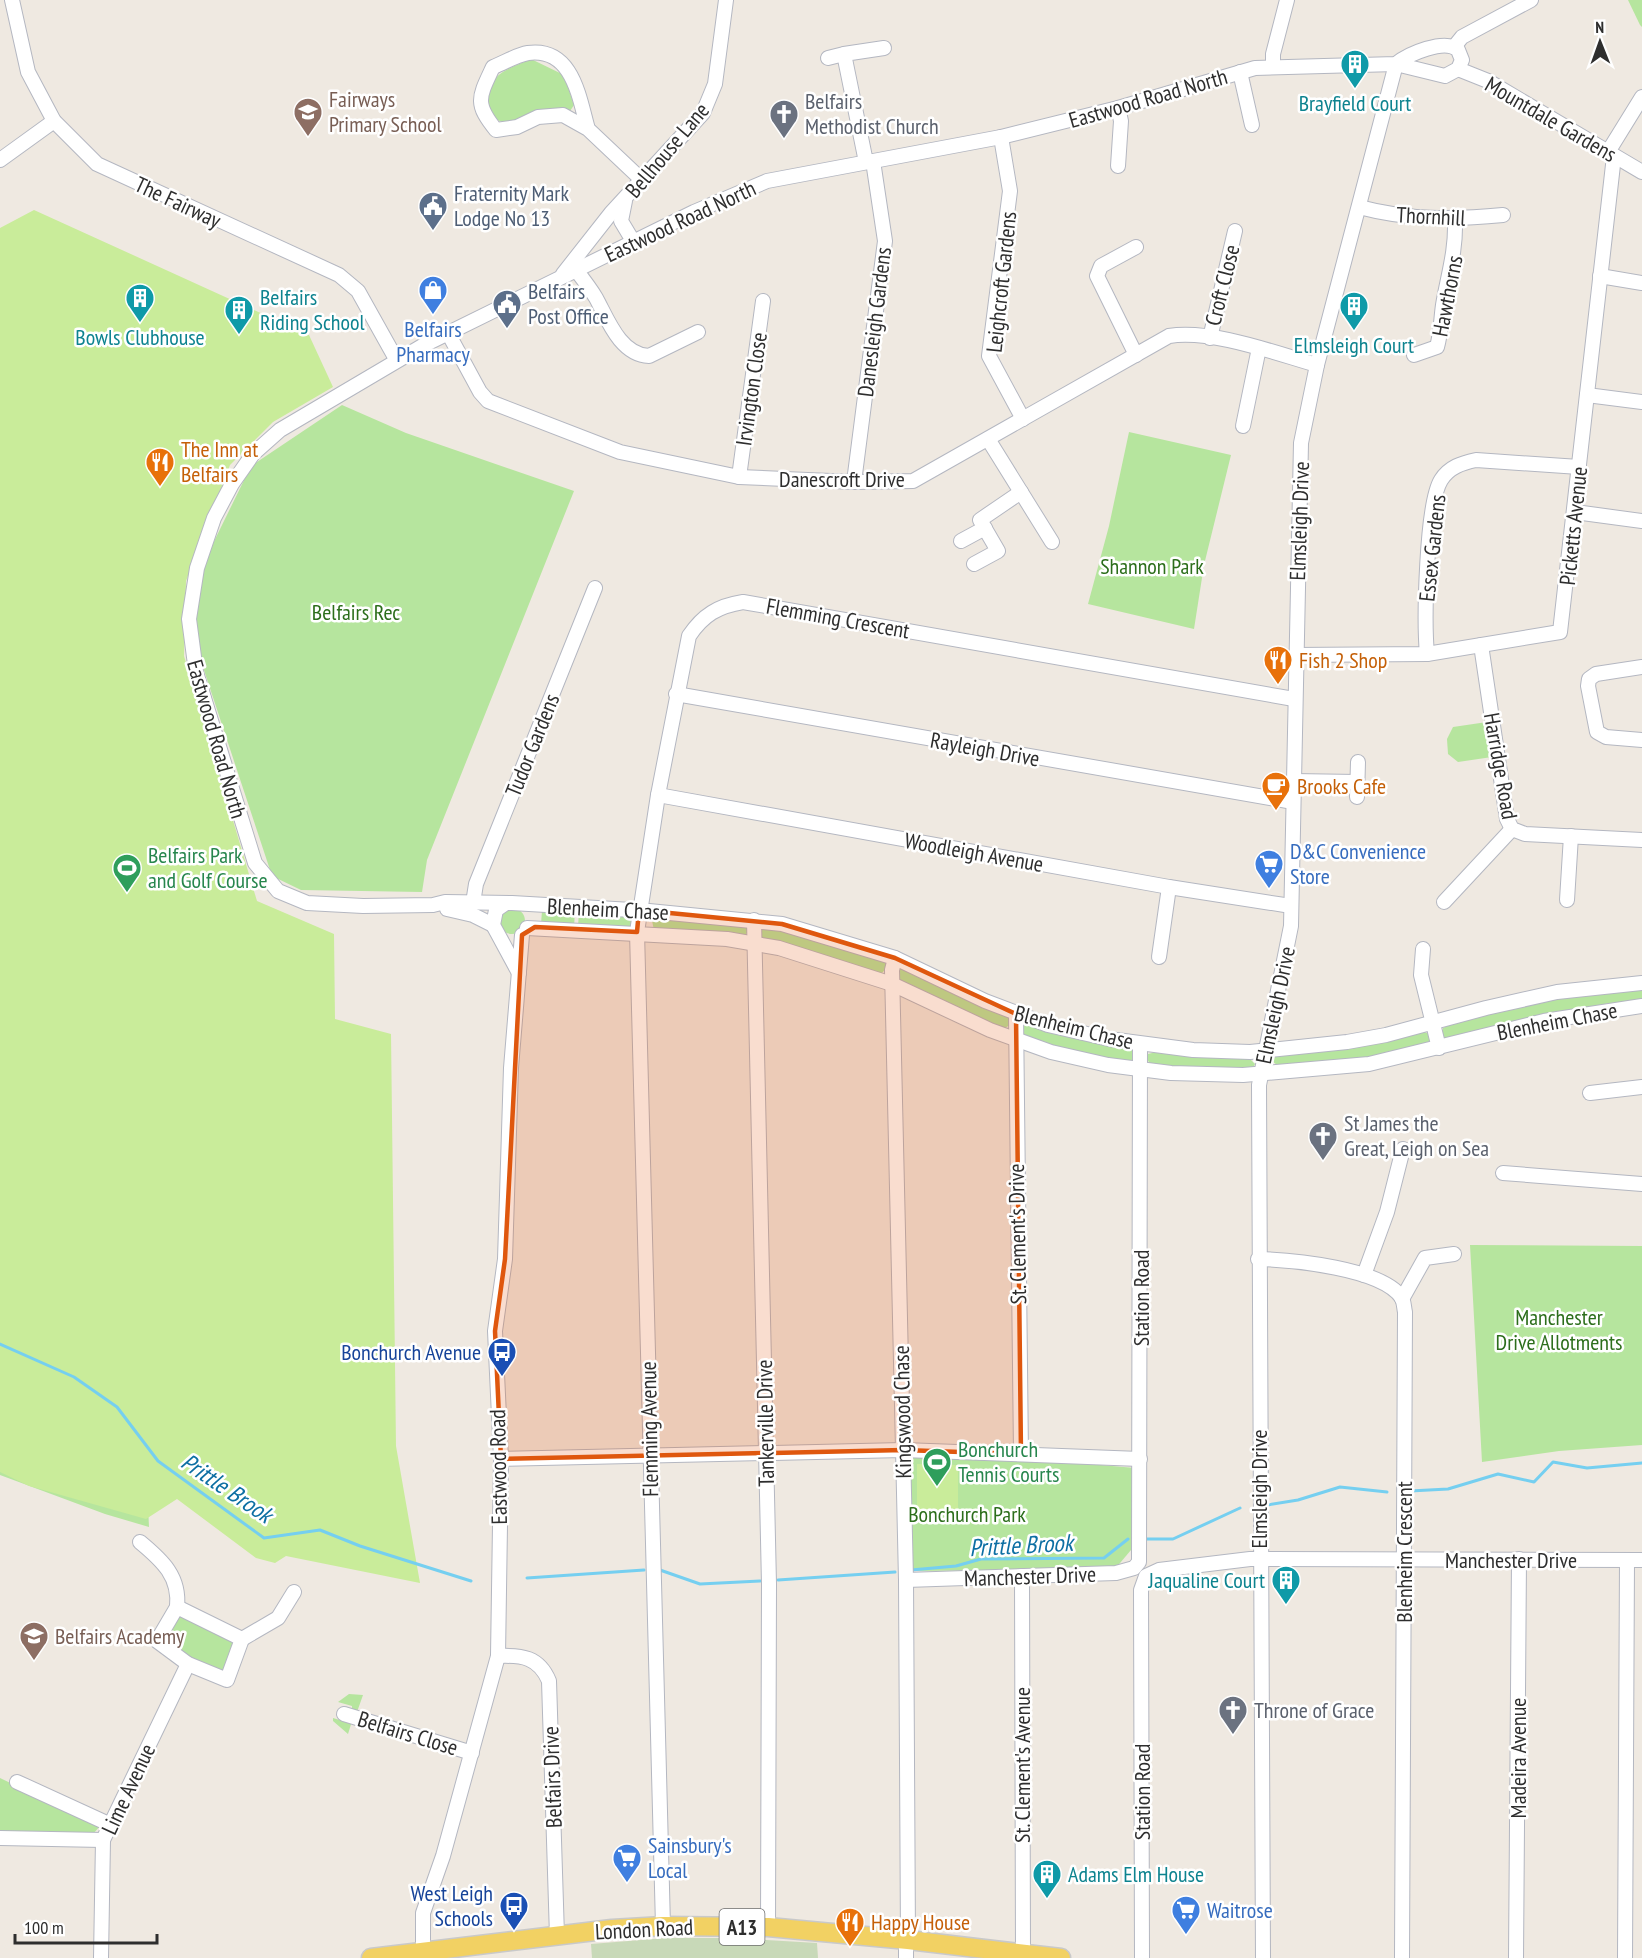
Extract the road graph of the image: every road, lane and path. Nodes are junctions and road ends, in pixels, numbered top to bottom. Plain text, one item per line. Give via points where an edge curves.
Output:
1 (12, 0) edge
2 (726, 0) edge
3 (1287, 0) edge
4 (1531, 0) edge
5 (1505, 6) edge
6 (1454, 46) junction
7 (884, 48) dead end
8 (1435, 48) junction
9 (844, 54) junction
10 (828, 58) dead end
11 (1396, 64) junction
12 (1273, 66) junction
13 (1458, 69) junction
14 (1240, 72) junction
15 (1440, 74) junction
16 (1642, 97) edge
17 (1118, 108) junction
18 (54, 121) junction
19 (1252, 126) dead end
20 (588, 129) junction
21 (1001, 137) junction
22 (1611, 154) junction
23 (0, 160) edge
24 (869, 162) junction
25 (1118, 166) dead end
26 (1642, 172) edge
27 (643, 181) junction
28 (625, 201) junction
29 (1359, 207) junction
30 (1503, 215) dead end
31 (1455, 220) junction
32 (605, 221) junction
33 (621, 221) junction
34 (1235, 231) dead end
35 (633, 241) junction
36 (588, 244) junction
37 (1136, 247) dead end
38 (597, 259) junction
39 (576, 270) junction
40 (1600, 276) junction
41 (560, 278) junction
42 (1642, 283) edge
43 (763, 301) dead end
44 (698, 332) dead end
45 (448, 333) junction
46 (1209, 338) junction
47 (1259, 348) junction
48 (1136, 354) junction
49 (1414, 355) dead end
50 (396, 359) junction
51 (1317, 365) junction
52 (1587, 395) junction
53 (1642, 402) edge
54 (1023, 419) junction
55 (1243, 426) dead end
56 (988, 439) junction
57 (1579, 467) junction
58 (739, 477) junction
59 (854, 483) junction
60 (1021, 492) junction
61 (1575, 512) junction
62 (1642, 521) edge
63 (985, 528) junction
64 (961, 541) dead end
65 (1052, 542) dead end
66 (974, 564) dead end
67 (595, 588) dead end
68 (1481, 645) junction
69 (1427, 654) junction
70 (1295, 655) junction
71 (1642, 667) edge
72 (676, 694) junction
73 (1294, 699) junction
74 (1642, 740) edge
75 (1358, 762) dead end
76 (1293, 781) junction
77 (1357, 782) junction
78 (658, 795) junction
79 (1357, 797) dead end
80 (1293, 802) junction
81 (1512, 829) junction
82 (1571, 836) junction
83 (1642, 840) edge
84 (1169, 887) junction
85 (1567, 900) dead end
86 (473, 903) junction
87 (1444, 903) dead end
88 (511, 904) junction
89 (433, 905) junction
90 (1291, 906) junction
91 (639, 910) junction
92 (754, 920) junction
93 (493, 925) junction
94 (524, 932) junction
95 (637, 933) junction
96 (502, 937) junction
97 (754, 944) junction
98 (1423, 949) dead end
99 (1159, 957) dead end
100 (895, 958) junction
101 (519, 973) junction
102 (1642, 983) edge
103 (892, 984) junction
104 (1642, 1006) edge
105 (1016, 1014) junction
106 (1433, 1024) junction
107 (1014, 1040) junction
108 (1140, 1044) junction
109 (1439, 1048) junction
110 (1264, 1051) junction
111 (1141, 1069) junction
112 (1260, 1074) junction
113 (1642, 1087) edge
114 (1590, 1093) dead end
115 (1403, 1149) dead end
116 (1503, 1173) dead end
117 (1642, 1184) edge
118 (1454, 1254) dead end
119 (1258, 1259) junction
120 (1364, 1275) junction
121 (1402, 1299) junction
122 (903, 1449) junction
123 (765, 1452) junction
124 (1021, 1454) junction
125 (650, 1455) junction
126 (501, 1459) junction
127 (1140, 1459) junction
128 (140, 1542) dead end
129 (1140, 1552) joint
130 (1519, 1559) junction
131 (1404, 1560) junction
132 (1642, 1560) edge
133 (1260, 1561) junction
134 (1627, 1561) junction
135 (1022, 1576) junction
136 (906, 1580) junction
137 (1141, 1590) joint
138 (294, 1592) dead end
139 (177, 1607) junction
140 (242, 1639) junction
141 (498, 1656) junction
142 (188, 1664) junction
143 (344, 1714) dead end
144 (472, 1753) junction
145 (17, 1782) dead end
146 (111, 1825) junction
147 (0, 1838) edge
148 (104, 1840) junction
149 (663, 1926) junction
150 (768, 1927) junction
151 (557, 1936) junction
152 (907, 1946) edge
153 (423, 1950) junction
154 (453, 1954) edge
155 (1024, 1955) edge
156 (101, 1958) edge
157 (371, 1958) edge
158 (1061, 1958) edge
159 (1142, 1958) edge
160 (1263, 1958) edge
161 (1402, 1958) edge
162 (1516, 1958) edge
163 (1625, 1958) edge

1 - 18 street, The Fairway via 28,72
2 - 27 street, Bellhouse Lane via 711,97 689,131
3 - 12 street
4 - 5 street
5 - 6 street
6 - 8 street via 1444,44
6 - 13 street via 1461,54
7 - 9 street
8 - 11 street, Eastwood Road North via 1407,55
8 - 15 street via 1430,63
9 - 10 street
9 - 24 street, Danesleigh Gardens
11 - 12 street, Eastwood Road North
11 - 15 street, Eastwood Road North
11 - 29 street, Elmsleigh Drive
12 - 14 street, Eastwood Road North
13 - 15 street via 1450,75
13 - 22 street, Mountdale Gardens via 1488,81
14 - 17 street, Eastwood Road North
14 - 19 street
16 - 22 street
17 - 21 street, Eastwood Road North
17 - 25 street
18 - 23 street
18 - 50 street, The Fairway via 97,164 339,274 358,291
20 - 20 street via 563,115 538,117 517,127 496,130 482,113 479,96 493,67 527,53 540,54 560,61 574,78
20 - 27 street
21 - 24 street, Eastwood Road North
21 - 54 street, Leighcroft Gardens via 1011,191 989,356
22 - 26 street, Mountdale Gardens
22 - 40 street, Picketts Avenue
24 - 35 street, Eastwood Road North via 767,181
24 - 59 street, Danesleigh Gardens via 885,241
27 - 28 street, Bellhouse Lane
28 - 32 street, Bellhouse Lane
28 - 33 street
29 - 31 street, Thornhill via 1400,217
29 - 51 street, Elmsleigh Drive
30 - 31 street, Thornhill
31 - 49 street, Hawthorns via 1456,246 1440,339 1437,347
32 - 33 street
32 - 36 street, Bellhouse Lane
33 - 35 street
34 - 46 street, Croft Close
35 - 38 street, Eastwood Road North
36 - 38 street
36 - 41 street, Bellhouse Lane
37 - 48 street via 1101,266 1097,276
38 - 39 street, Eastwood Road North
39 - 41 street, Eastwood Road North
39 - 44 street via 612,331 642,356
40 - 42 street
40 - 52 street, Picketts Avenue
41 - 45 street, Eastwood Road North
43 - 58 street, Irvington Close
45 - 50 street, Eastwood Road North
45 - 58 street, Danescroft Drive via 480,392 498,407 620,452
46 - 47 street, Danescroft Drive
46 - 48 street, Danescroft Drive via 1187,333 1169,336
47 - 51 street, Danescroft Drive
47 - 55 street
48 - 54 street, Danescroft Drive
50 - 89 street, Eastwood Road North via 280,430 252,454 232,484 202,548 189,619 196,672 249,848 269,884 286,896 307,903
51 - 70 street, Elmsleigh Drive via 1301,443
52 - 53 street
52 - 57 street, Picketts Avenue
54 - 56 street, Danescroft Drive
56 - 59 street, Danescroft Drive via 913,481
56 - 60 street
57 - 61 street, Picketts Avenue
57 - 69 street, Essex Gardens via 1476,460 1461,463 1441,479 1433,508 1425,611
58 - 59 street, Danescroft Drive
60 - 63 street via 980,520
60 - 65 street
61 - 62 street
61 - 68 street, Picketts Avenue via 1560,632
63 - 64 street
63 - 66 street via 998,551
67 - 86 street, Tudor Gardens via 476,884
68 - 69 street, Picketts Avenue
68 - 81 street, Harridge Road via 1507,819
69 - 70 street, Picketts Avenue
70 - 73 street, Elmsleigh Drive
71 - 74 street via 1596,674 1588,682 1597,732 1606,737
72 - 73 street, Flemming Crescent via 689,636 699,621 712,611 743,602
72 - 78 street, Flemming Crescent
72 - 80 street, Rayleigh Drive
73 - 76 street, Elmsleigh Drive
75 - 77 street
76 - 77 street
76 - 80 street, Elmsleigh Drive
77 - 79 street
78 - 84 street, Woodleigh Avenue
78 - 91 street, Flemming Crescent
80 - 90 street, Elmsleigh Drive
81 - 82 street, Harridge Road via 1525,834
81 - 87 street
82 - 83 street, Harridge Road
82 - 85 street
84 - 90 street, Woodleigh Avenue
84 - 99 street
86 - 88 street
86 - 89 street
88 - 91 street, Blenheim Chase
88 - 93 street via 496,910
88 - 94 street via 528,915
89 - 93 street via 461,911
90 - 110 street, Elmsleigh Drive via 1291,926
91 - 92 street, Blenheim Chase
91 - 95 street, Flemming Crescent
92 - 97 street, Tankerville Drive
92 - 100 street, Blenheim Chase via 819,933
93 - 96 street
94 - 95 street, Blenheim Chase
94 - 96 street via 509,939
94 - 101 street, Eastwood Road
95 - 97 street, Blenheim Chase
95 - 125 street, Flemming Avenue
96 - 101 street
97 - 103 street, Blenheim Chase via 804,954
97 - 123 street, Tankerville Drive
98 - 106 street via 1421,975
100 - 103 street, Kingswood Chase
100 - 105 street, Blenheim Chase
101 - 126 street, Eastwood Road via 510,1080 504,1259 495,1331
102 - 106 street, Blenheim Chase via 1557,992
103 - 107 street, Blenheim Chase
103 - 122 street, Kingswood Chase
104 - 109 street, Blenheim Chase via 1544,1021
105 - 107 street, St. Clement's Drive
105 - 108 street, Blenheim Chase via 1080,1033
106 - 109 street
106 - 110 street, Blenheim Chase via 1347,1042
107 - 111 street, Blenheim Chase via 1078,1058
107 - 124 street, St. Clement's Drive
108 - 110 street, Blenheim Chase via 1193,1050
108 - 111 street, Station Road
109 - 112 street, Blenheim Chase via 1369,1064
110 - 112 street, Elmsleigh Drive
111 - 112 street, Blenheim Chase via 1209,1075
111 - 127 street, Station Road
112 - 119 street, Elmsleigh Drive
113 - 114 street
115 - 120 street via 1387,1212
116 - 117 street
118 - 121 street via 1425,1258
119 - 120 street via 1320,1263
119 - 133 street, Elmsleigh Drive
120 - 121 street
121 - 131 street, Blenheim Crescent
122 - 123 street
122 - 124 street
122 - 136 street, Kingswood Chase
123 - 125 street
123 - 150 street, Tankerville Drive
124 - 127 street
125 - 126 street
125 - 149 street, Flemming Avenue
126 - 141 street, Eastwood Road
127 - 129 street, Station Road
128 - 139 street via 166,1563 179,1591
129 - 135 street, Manchester Drive via 1139,1562 1125,1572
130 - 131 street, Manchester Drive
130 - 134 street, Manchester Drive
130 - 162 street, Madeira Avenue
131 - 133 street, Manchester Drive
131 - 161 street, Blenheim Crescent
132 - 134 street, Manchester Drive
133 - 137 street, Manchester Drive via 1238,1560 1151,1572 1142,1581
133 - 160 street, Elmsleigh Drive
134 - 163 street
135 - 136 street, Manchester Drive
135 - 155 street, St. Clement's Avenue
136 - 152 street, Kingswood Chase
137 - 159 street, Station Road
138 - 140 street via 278,1618
139 - 140 street
139 - 142 street via 158,1641
140 - 142 street via 227,1680
141 - 144 street, Eastwood Road
141 - 151 street, Belfairs Drive via 519,1655 535,1661 549,1681
142 - 146 street, Lime Avenue
143 - 144 street, Belfairs Close
144 - 153 street, Eastwood Road via 423,1913
145 - 146 street
146 - 148 street, Lime Avenue
147 - 148 street
148 - 156 street, Lime Avenue
149 - 150 main road, London Road / A13
149 - 151 main road, London Road / A13
150 - 152 main road, London Road / A13
151 - 154 main road, London Road / A13
152 - 155 main road, London Road / A13
153 - 154 main road, London Road / A13
153 - 157 main road, London Road / A13
155 - 158 main road, London Road / A13

